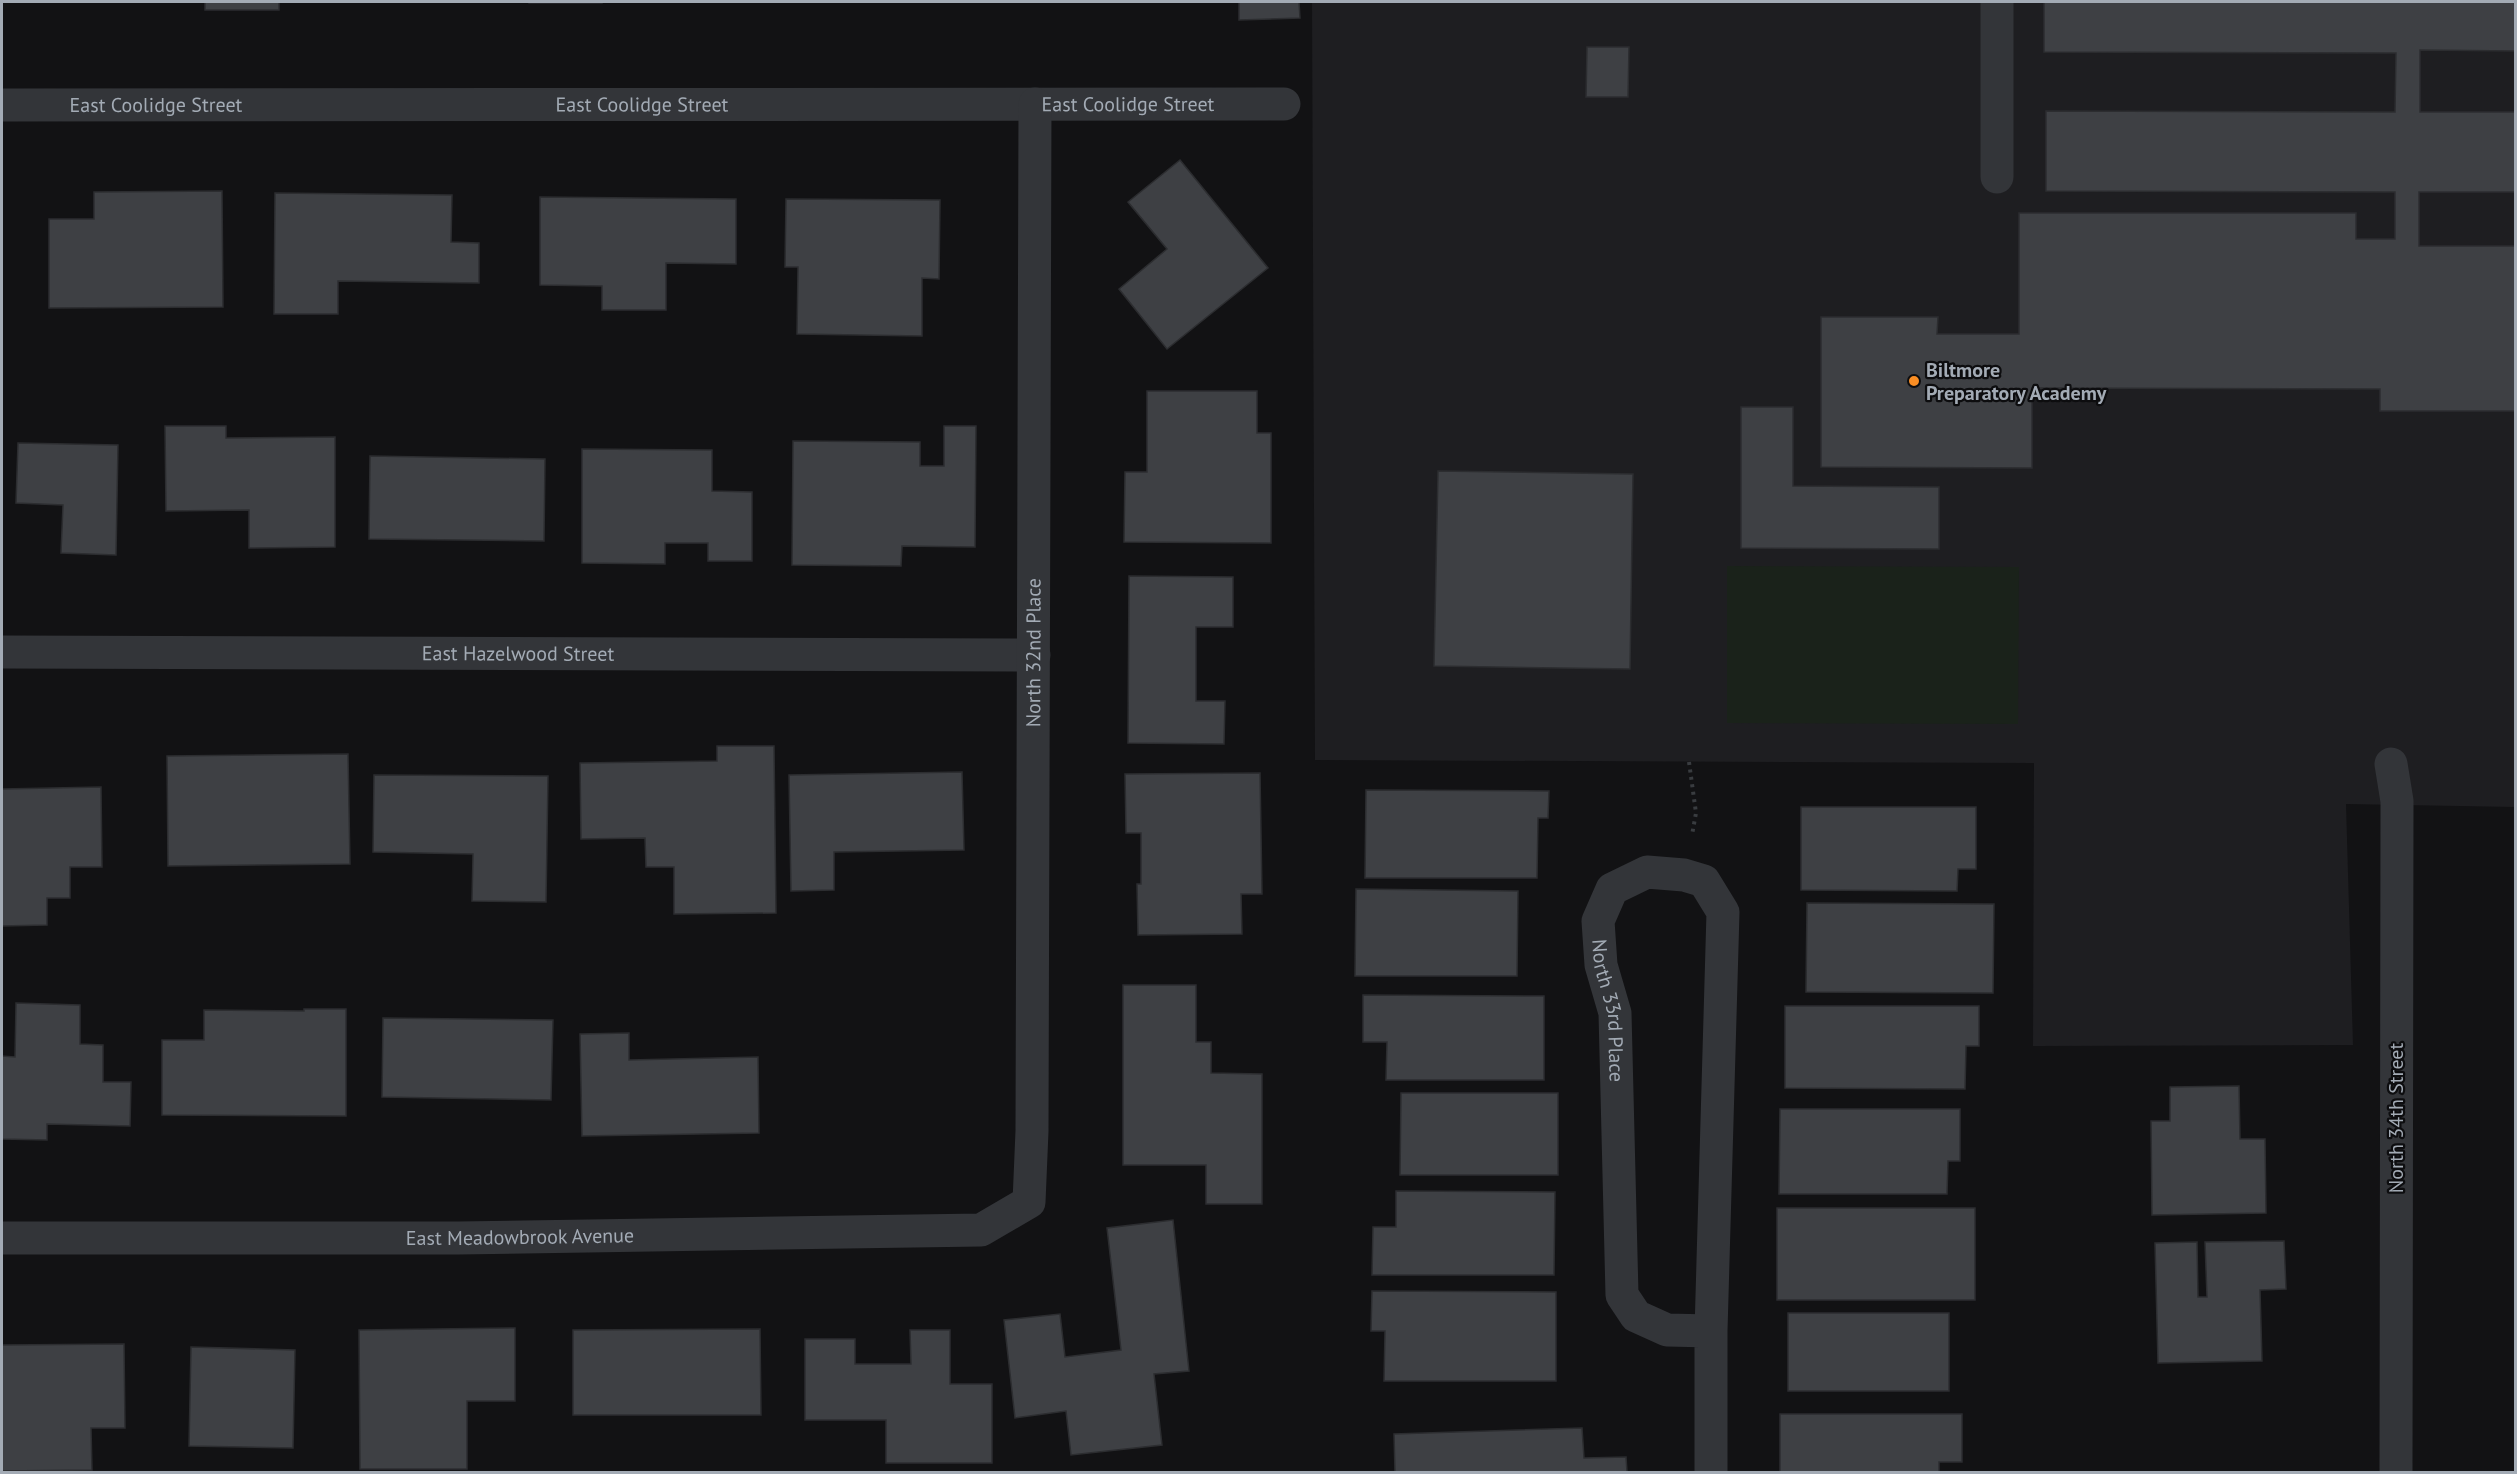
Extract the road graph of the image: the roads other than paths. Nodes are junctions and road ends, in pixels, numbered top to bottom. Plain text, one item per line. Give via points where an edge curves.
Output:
1 (1997, 2) edge
2 (1035, 104) junction
3 (1284, 104) dead end
4 (2, 105) edge
5 (1997, 177) dead end
6 (2, 651) edge
7 (1034, 655) junction
8 (2391, 764) dead end
9 (1029, 1202) joint
10 (2, 1238) edge
11 (1711, 1331) junction
12 (1711, 1473) edge
13 (2396, 1473) edge

1 - 5 street
2 - 3 street, East Coolidge Street
2 - 4 street, East Coolidge Street
2 - 7 street, North 32nd Place
6 - 7 street, East Hazelwood Street
7 - 9 street, North 32nd Place
8 - 13 street, North 34th Street via 2397,801
9 - 10 street, East Meadowbrook Avenue via 981,1230 458,1238
11 - 11 street, North 33rd Place via 1723,912 1704,881 1647,872 1612,889 1598,921 1601,965 1615,1013 1622,1295 1636,1316 1667,1330
11 - 12 street, North 33rd Place

